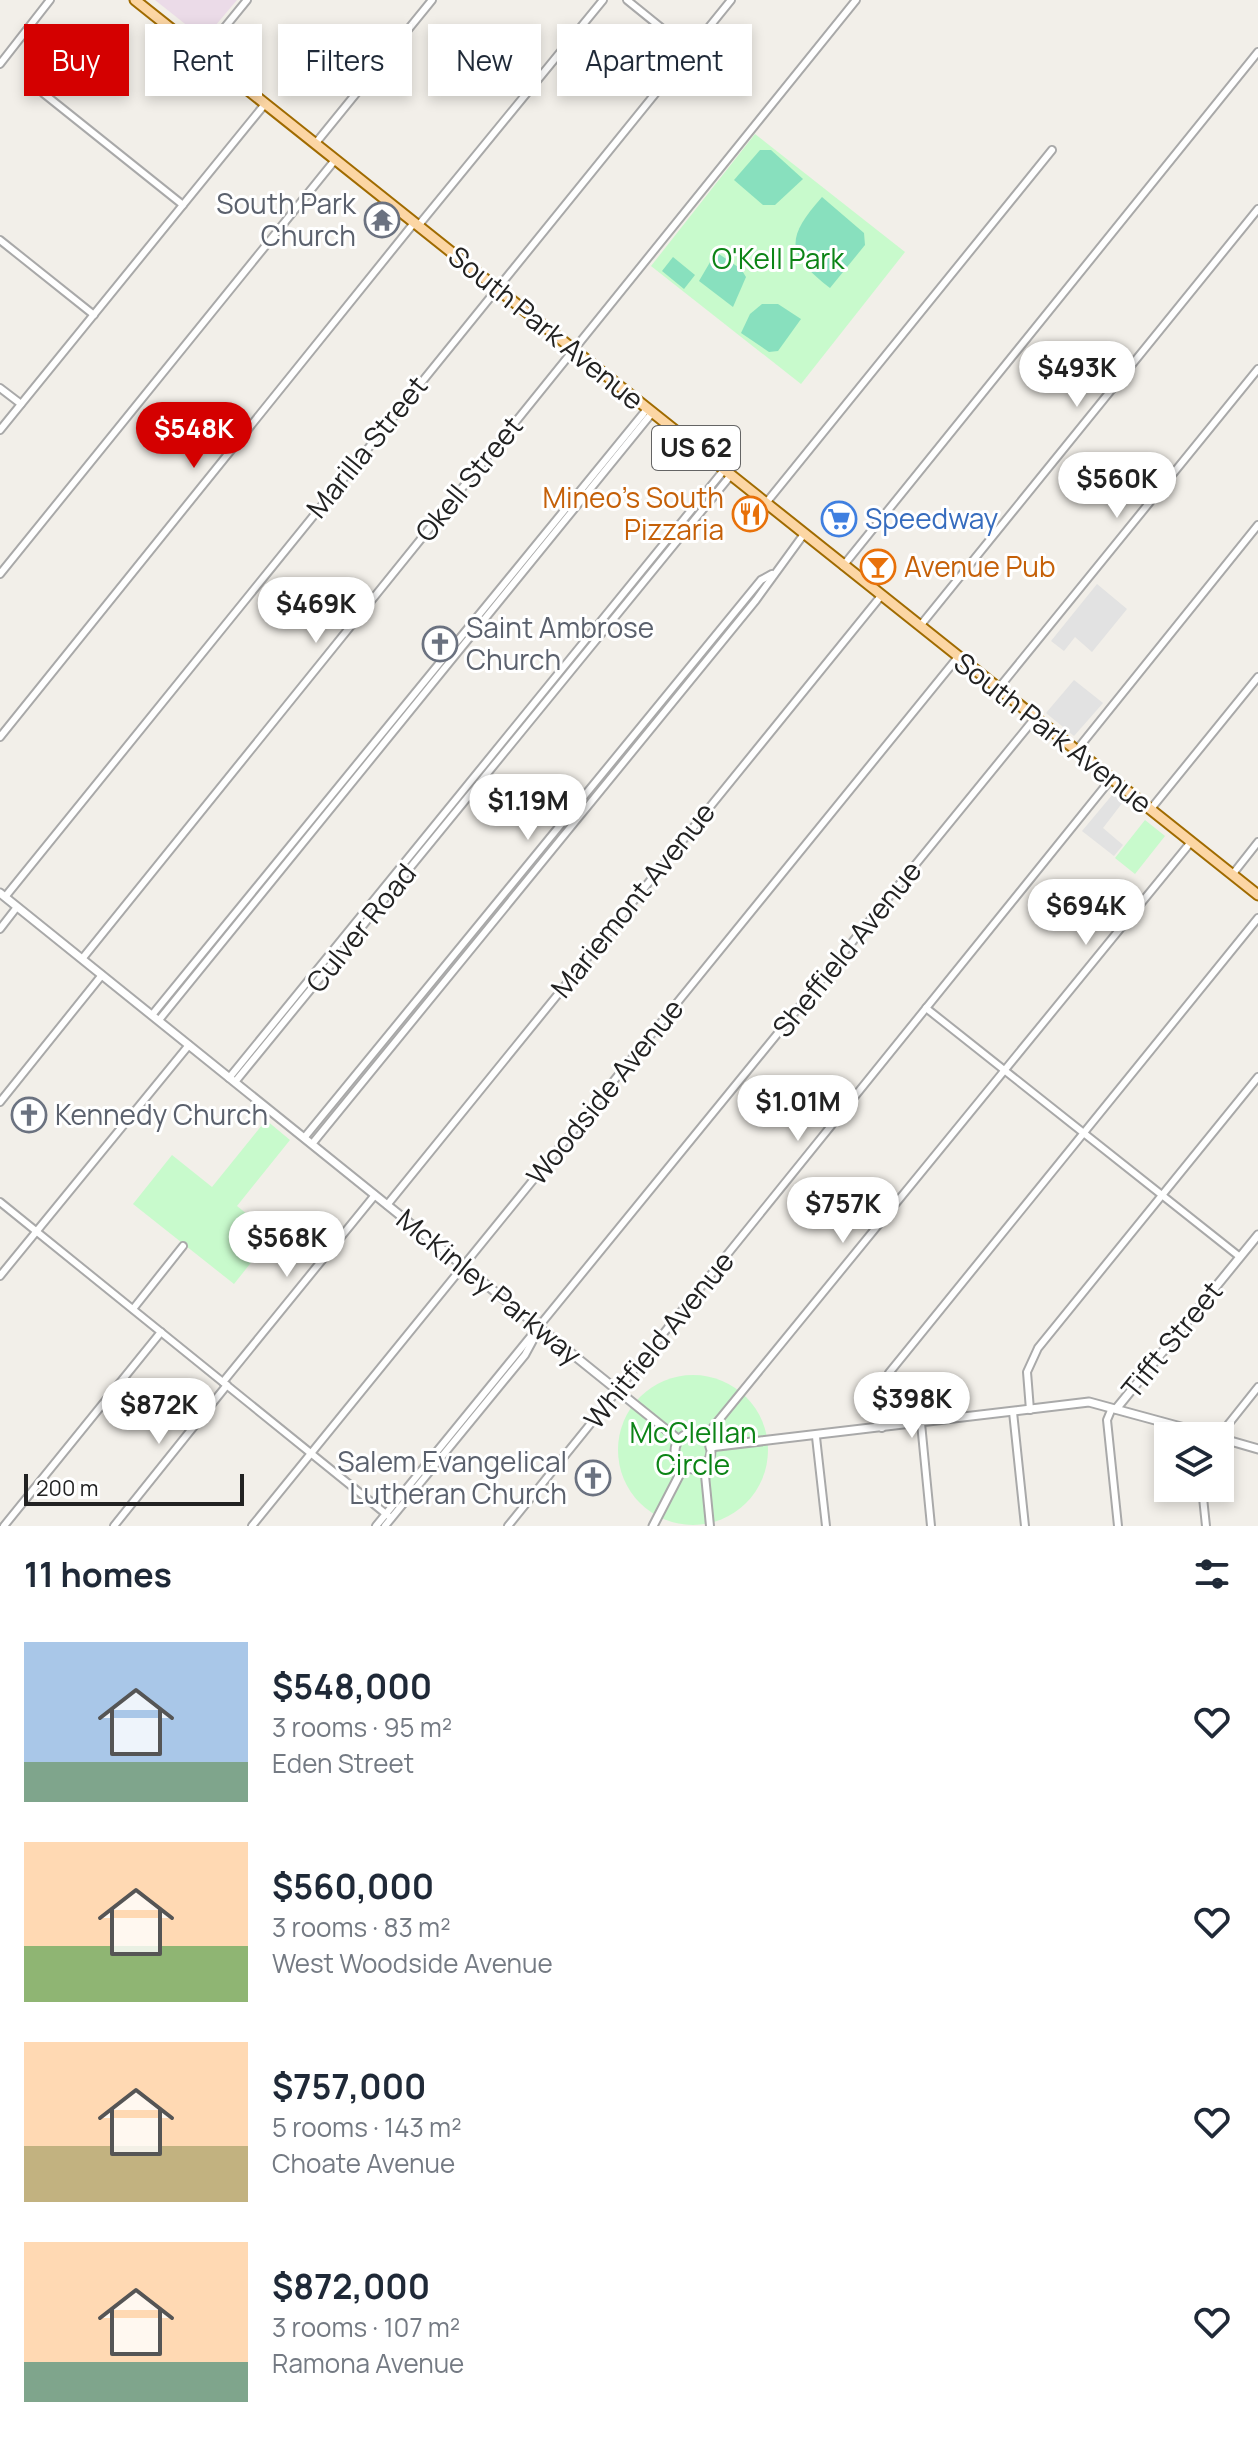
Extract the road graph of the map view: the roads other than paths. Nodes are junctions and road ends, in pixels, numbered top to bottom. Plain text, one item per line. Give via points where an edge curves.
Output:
1 (50, 0) edge
2 (135, 0) edge
3 (247, 0) edge
4 (432, 0) edge
5 (603, 0) edge
6 (627, 0) edge
7 (731, 0) edge
8 (856, 0) edge
9 (165, 24) edge
10 (227, 24) edge
11 (657, 24) edge
12 (712, 24) edge
13 (1258, 52) edge
14 (0, 64) edge
15 (47, 96) edge
16 (255, 96) edge
17 (653, 96) edge
18 (265, 104) junction
19 (315, 144) junction
20 (1052, 150) dead end
21 (335, 160) junction
22 (183, 205) junction
23 (1258, 209) edge
24 (416, 224) junction
25 (0, 240) edge
26 (496, 288) junction
27 (94, 315) junction
28 (574, 349) junction
29 (1258, 369) edge
30 (0, 388) edge
31 (21, 404) junction
32 (650, 411) junction
33 (0, 430) edge
34 (727, 473) junction
35 (766, 503) junction
36 (1258, 525) edge
37 (804, 534) junction
38 (843, 566) junction
39 (0, 574) edge
40 (772, 574) junction
41 (881, 596) junction
42 (920, 627) junction
43 (958, 657) junction
44 (684, 674) junction
45 (1258, 677) edge
46 (691, 680) junction
47 (998, 689) junction
48 (1035, 718) junction
49 (0, 737) edge
50 (630, 740) junction
51 (638, 746) junction
52 (1076, 751) junction
53 (1111, 779) junction
54 (579, 803) junction
55 (586, 809) junction
56 (1150, 810) junction
57 (1191, 842) junction
58 (1258, 842) edge
59 (526, 868) junction
60 (533, 874) junction
61 (1232, 875) junction
62 (3, 895) edge
63 (1258, 895) edge
64 (17, 907) junction
65 (1258, 918) edge
66 (0, 929) edge
67 (472, 934) junction
68 (479, 940) junction
69 (82, 959) junction
70 (102, 975) junction
71 (420, 998) junction
72 (427, 1003) junction
73 (926, 1008) junction
74 (156, 1018) junction
75 (189, 1045) junction
76 (368, 1062) junction
77 (375, 1067) junction
78 (1004, 1071) junction
79 (1258, 1077) edge
80 (232, 1080) junction
81 (0, 1102) edge
82 (1084, 1134) junction
83 (304, 1138) junction
84 (312, 1144) junction
85 (375, 1195) junction
86 (1162, 1196) junction
87 (0, 1202) edge
88 (387, 1205) junction
89 (36, 1231) junction
90 (1258, 1235) edge
91 (183, 1246) dead end
92 (1240, 1257) junction
93 (464, 1267) junction
94 (0, 1276) edge
95 (133, 1309) junction
96 (539, 1329) junction
97 (161, 1332) junction
98 (225, 1384) junction
99 (1258, 1387) edge
100 (618, 1391) junction
101 (1114, 1408) junction
102 (1030, 1410) junction
103 (1013, 1412) junction
104 (1164, 1422) edge
105 (1227, 1422) edge
106 (921, 1423) junction
107 (882, 1428) junction
108 (705, 1437) junction
109 (816, 1437) junction
110 (679, 1440) junction
111 (1234, 1442) edge
112 (710, 1447) junction
113 (1258, 1449) edge
114 (311, 1453) junction
115 (704, 1465) junction
116 (684, 1466) junction
117 (1203, 1502) edge
118 (388, 1516) junction
119 (4, 1526) edge
120 (114, 1526) edge
121 (252, 1526) edge
122 (376, 1526) edge
123 (385, 1526) edge
124 (508, 1526) edge
125 (653, 1526) edge
126 (710, 1526) edge
127 (826, 1526) edge
128 (931, 1526) edge
129 (1025, 1526) edge
130 (1118, 1526) edge
131 (1206, 1526) edge

1 - 14 street
2 - 9 main road, South Park Avenue / US 62
3 - 10 street
4 - 19 street
5 - 24 street
6 - 11 street
7 - 12 street, Marilla Street
8 - 28 street, Okell Street
13 - 38 street
15 - 22 street
16 - 18 main road, South Park Avenue / US 62
17 - 26 street, Marilla Street
18 - 19 main road, South Park Avenue / US 62
18 - 22 street
19 - 21 main road, South Park Avenue / US 62
20 - 35 street
21 - 24 main road, South Park Avenue / US 62
21 - 39 street
22 - 27 street
23 - 42 street
24 - 26 main road, South Park Avenue / US 62
24 - 49 street
25 - 27 street
26 - 28 main road, South Park Avenue / US 62
26 - 62 street, Marilla Street
27 - 31 street
28 - 32 main road, South Park Avenue / US 62
28 - 69 street, Okell Street
29 - 47 street
30 - 31 street
31 - 33 street
32 - 34 main road, South Park Avenue / US 62
32 - 74 street
34 - 35 main road, South Park Avenue / US 62
34 - 80 street, Culver Road
35 - 37 main road, South Park Avenue / US 62
36 - 52 street
37 - 38 main road, South Park Avenue / US 62
37 - 40 street
38 - 41 main road, South Park Avenue / US 62
40 - 44 street via 761,580
40 - 46 street
41 - 42 main road, South Park Avenue / US 62
41 - 88 street, Mariemont Avenue
42 - 43 main road, South Park Avenue / US 62
43 - 47 main road, South Park Avenue / US 62
43 - 93 street, Woodside Avenue
44 - 46 street
44 - 50 street
45 - 56 street
46 - 51 street
47 - 48 main road, South Park Avenue / US 62
48 - 52 main road, South Park Avenue / US 62
48 - 96 street, Sheffield Avenue
50 - 51 street
50 - 54 street
51 - 55 street
52 - 53 main road, South Park Avenue / US 62
53 - 56 main road, South Park Avenue / US 62
53 - 73 street, Whitfield Avenue
54 - 55 street
54 - 59 street
55 - 60 street
56 - 57 main road, South Park Avenue / US 62
57 - 61 main road, South Park Avenue / US 62
57 - 78 street
58 - 61 street
59 - 60 street
59 - 67 street
60 - 68 street
61 - 63 main road, South Park Avenue / US 62
62 - 64 street, McKinley Parkway
64 - 66 street
64 - 69 street, McKinley Parkway
65 - 82 street
67 - 68 street
67 - 71 street
68 - 72 street
69 - 70 street, McKinley Parkway
70 - 74 street, McKinley Parkway
70 - 81 street
71 - 72 street
71 - 76 street
72 - 77 street
73 - 78 street
73 - 100 street, Whitfield Avenue
74 - 75 street, McKinley Parkway
75 - 80 street, McKinley Parkway
75 - 89 street
76 - 77 street
76 - 83 street
77 - 84 street
78 - 82 street
78 - 108 street
79 - 86 street
80 - 83 street, McKinley Parkway
82 - 86 street
82 - 107 street via 885,1379 878,1402
83 - 84 street, McKinley Parkway
84 - 85 street, McKinley Parkway
85 - 88 street, McKinley Parkway
85 - 98 street
86 - 92 street
86 - 102 street via 1030,1360
87 - 89 street
88 - 93 street, McKinley Parkway
89 - 94 street
89 - 95 street
90 - 92 street, Tifft Street
91 - 95 street
92 - 101 street, Tifft Street
93 - 96 street, McKinley Parkway
93 - 114 street, Woodside Avenue
95 - 97 street
96 - 100 street, McKinley Parkway
96 - 118 street, Sheffield Avenue via 533,1343
97 - 98 street
97 - 119 street
98 - 114 street
98 - 120 street
99 - 105 street
100 - 110 street, McKinley Parkway
100 - 124 street, Whitfield Avenue
101 - 102 street via 1089,1402
101 - 104 street
101 - 130 street via 1107,1420
102 - 103 street
103 - 106 street
103 - 129 street
106 - 107 street
106 - 128 street
107 - 109 street
108 - 110 street via 689,1433
108 - 112 street
109 - 112 street
109 - 127 street
110 - 116 street via 676,1455
111 - 113 street
112 - 115 street
114 - 118 street
114 - 121 street, Woodside Avenue
115 - 116 street
115 - 126 street
116 - 125 street
117 - 131 street
118 - 122 street
118 - 123 street

